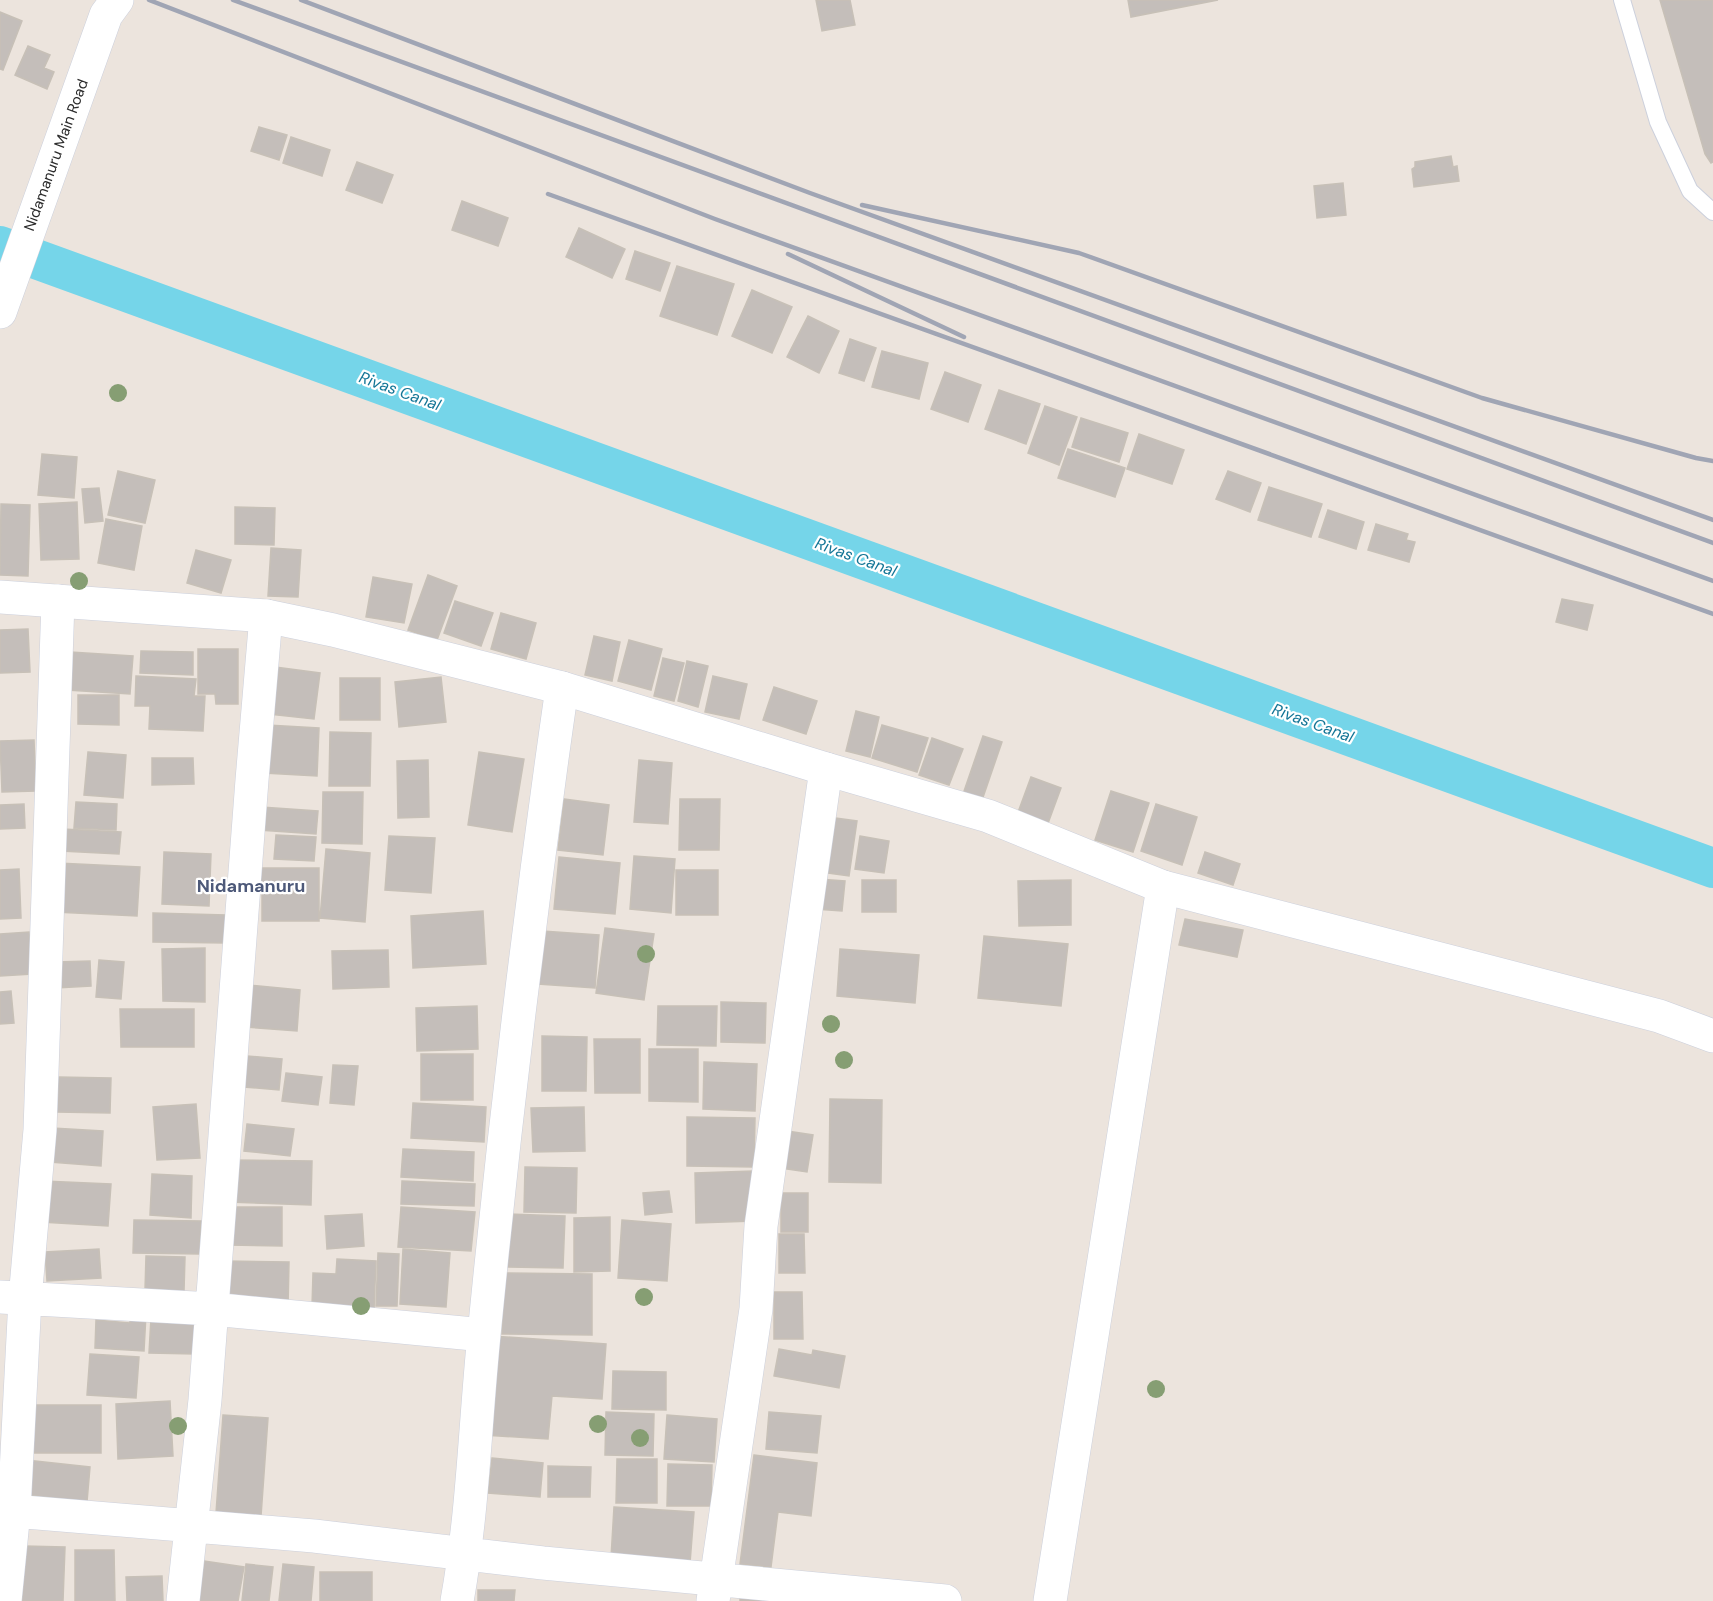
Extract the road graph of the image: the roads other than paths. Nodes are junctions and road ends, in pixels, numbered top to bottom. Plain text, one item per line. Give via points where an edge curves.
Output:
1 (1622, 0) edge
2 (112, 8) edge
3 (1713, 212) edge
4 (0, 312) edge
5 (3, 594) edge
6 (58, 601) junction
7 (266, 616) junction
8 (562, 688) junction
9 (826, 769) junction
10 (1163, 887) junction
11 (1713, 1036) edge
12 (12, 1298) edge
13 (212, 1309) junction
14 (484, 1335) junction
15 (7, 1510) edge
16 (190, 1526) junction
17 (465, 1554) junction
18 (714, 1590) edge
19 (5, 1601) edge
20 (183, 1601) edge
21 (457, 1601) edge
22 (945, 1601) edge
23 (1050, 1601) edge

1 - 3 lane via 1658,122 1690,191
2 - 4 street, Nidamanuru Main Road
5 - 6 street
6 - 7 street
6 - 12 street via 40,1130
7 - 8 street
7 - 13 street
8 - 9 street
8 - 14 street via 537,860
9 - 10 street via 988,816
9 - 18 street via 761,1226 756,1309
10 - 11 street via 1659,1016
10 - 23 street
12 - 13 street
12 - 15 street
13 - 14 street
13 - 16 street
14 - 17 street
15 - 16 street
15 - 19 street
16 - 17 street
16 - 20 street
17 - 18 street
17 - 21 street
18 - 22 street

